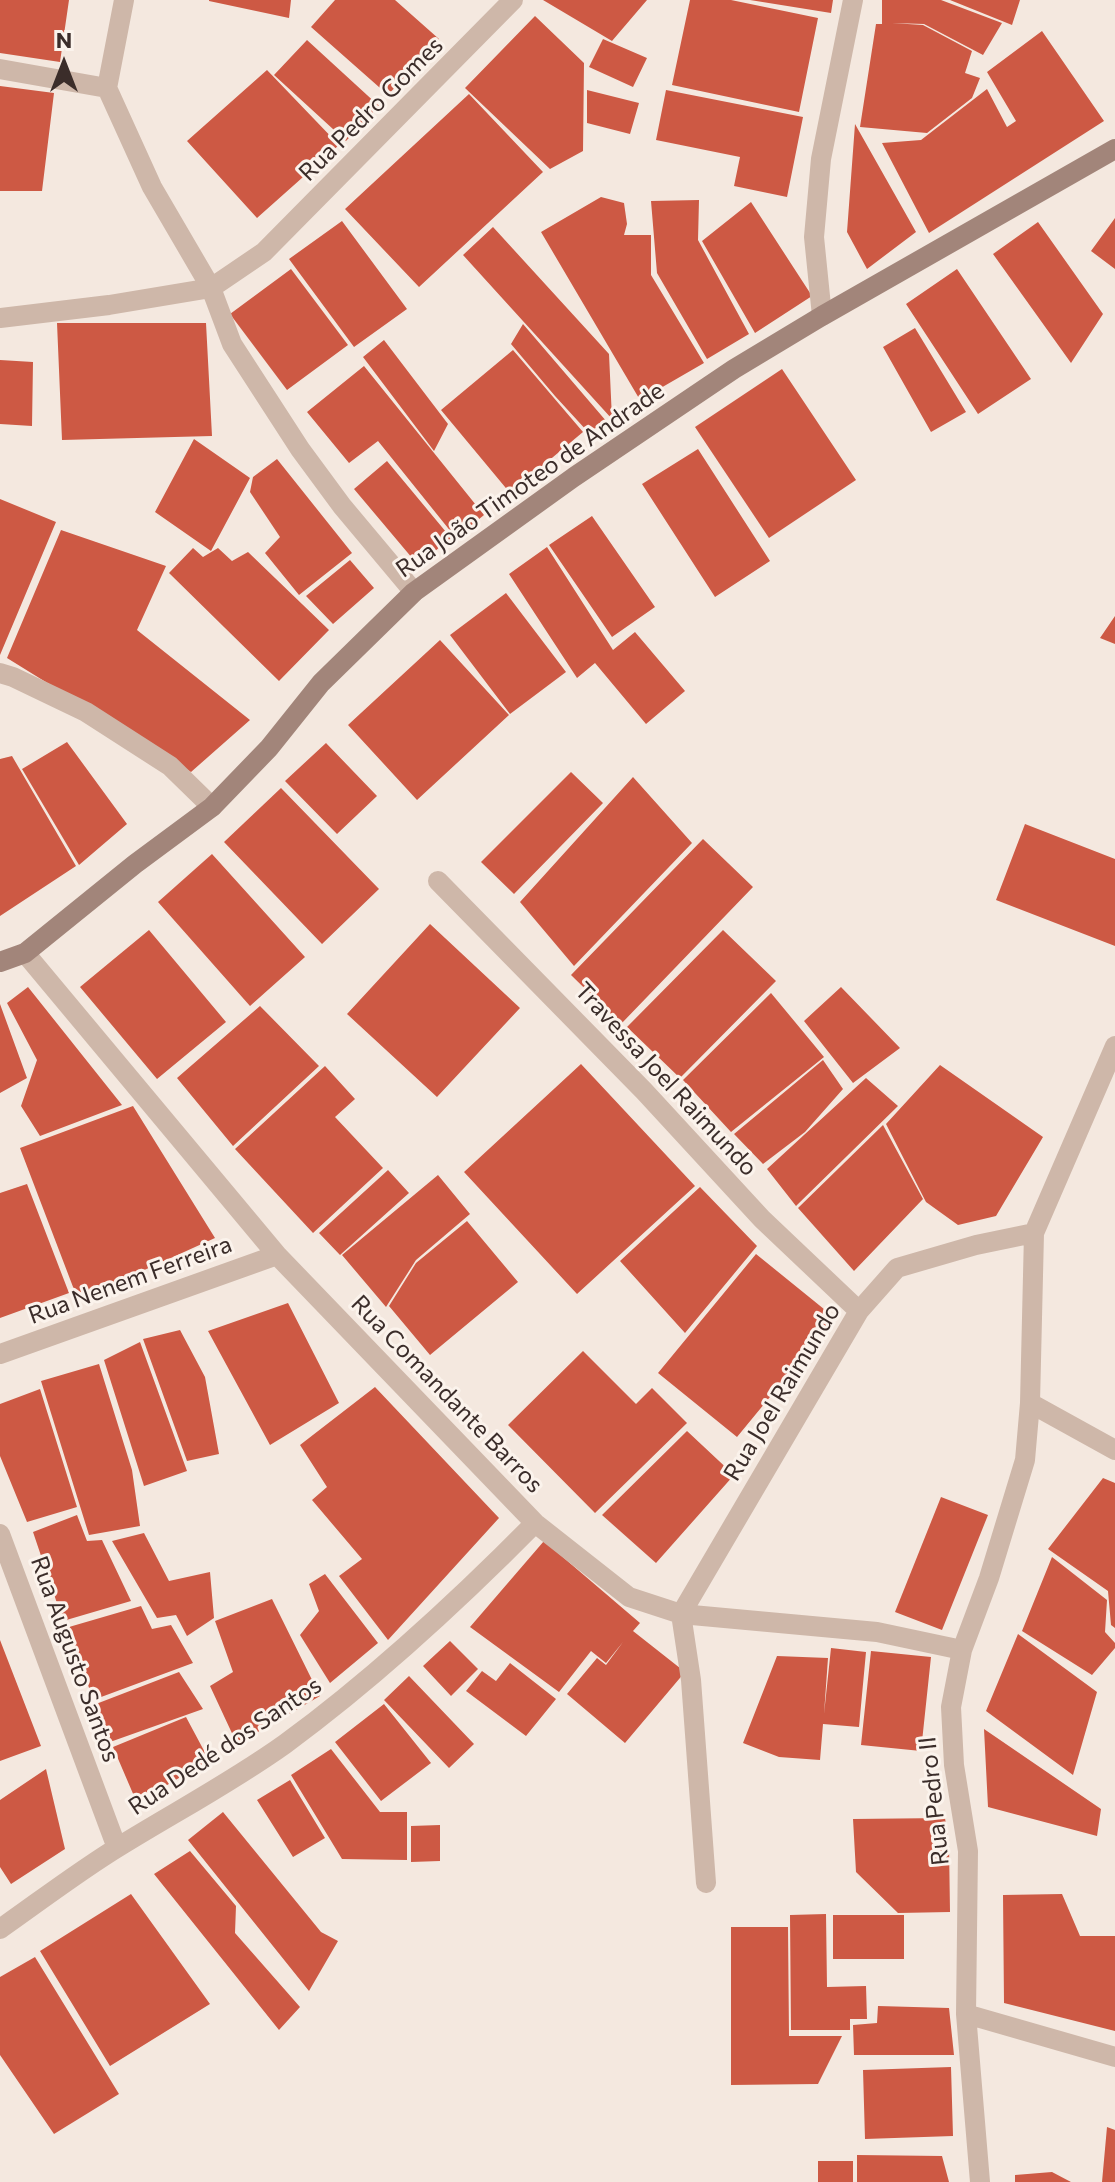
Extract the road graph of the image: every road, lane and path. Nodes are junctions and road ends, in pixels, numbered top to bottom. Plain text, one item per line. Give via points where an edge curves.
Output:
1 (124, 0) edge
2 (513, 0) edge
3 (853, 0) edge
4 (0, 69) edge
5 (107, 88) junction
6 (1115, 149) edge
7 (211, 288) junction
8 (822, 316) junction
9 (0, 318) edge
10 (414, 592) junction
11 (0, 673) edge
12 (212, 807) junction
13 (438, 881) dead end
14 (25, 953) junction
15 (0, 962) edge
16 (1115, 1046) edge
17 (1034, 1233) junction
18 (277, 1255) junction
19 (859, 1311) junction
20 (0, 1354) edge
21 (1030, 1403) junction
22 (1115, 1450) edge
23 (535, 1523) junction
24 (0, 1534) edge
25 (681, 1614) junction
26 (962, 1650) junction
27 (117, 1848) junction
28 (706, 1883) dead end
29 (0, 1929) edge
30 (966, 2014) junction
31 (1115, 2057) edge
32 (980, 2182) edge

1 - 5 street
2 - 7 street, Rua Pedro Gomes via 264,252
3 - 8 street via 821,159 814,237
4 - 5 street
5 - 7 street via 152,187
6 - 8 main road, Rua João Timoteo de Andrade
7 - 9 street
7 - 10 street via 232,344 300,449
8 - 10 main road, Rua João Timoteo de Andrade via 586,469
10 - 12 main road, Rua João Timoteo de Andrade via 321,683
11 - 12 street via 86,712 170,766
12 - 14 main road, Rua João Timoteo de Andrade
13 - 19 street, Travessa Joel Raimundo via 762,1219
14 - 15 main road, Rua João Timoteo de Andrade
14 - 18 street, Rua Comandante Barros
16 - 17 street
17 - 19 street, Rua Joel Raimundo via 897,1268
17 - 21 street, Rua Pedro II
18 - 20 street, Rua Nenem Ferreira
18 - 23 street, Rua Comandante Barros
19 - 25 street, Rua Joel Raimundo
21 - 22 street
21 - 26 street, Rua Pedro II via 1025,1460
23 - 25 street, Rua Comandante Barros via 629,1597
23 - 27 street, Rua Dedé dos Santos via 351,1694 237,1776
24 - 27 street, Rua Augusto Santos
25 - 26 street, Rua Comandante Barros via 877,1632
25 - 28 street
26 - 30 street, Rua Pedro II via 951,1707 968,1851
27 - 29 street, Rua Dedé dos Santos
30 - 31 street
30 - 32 street, Rua Pedro II

